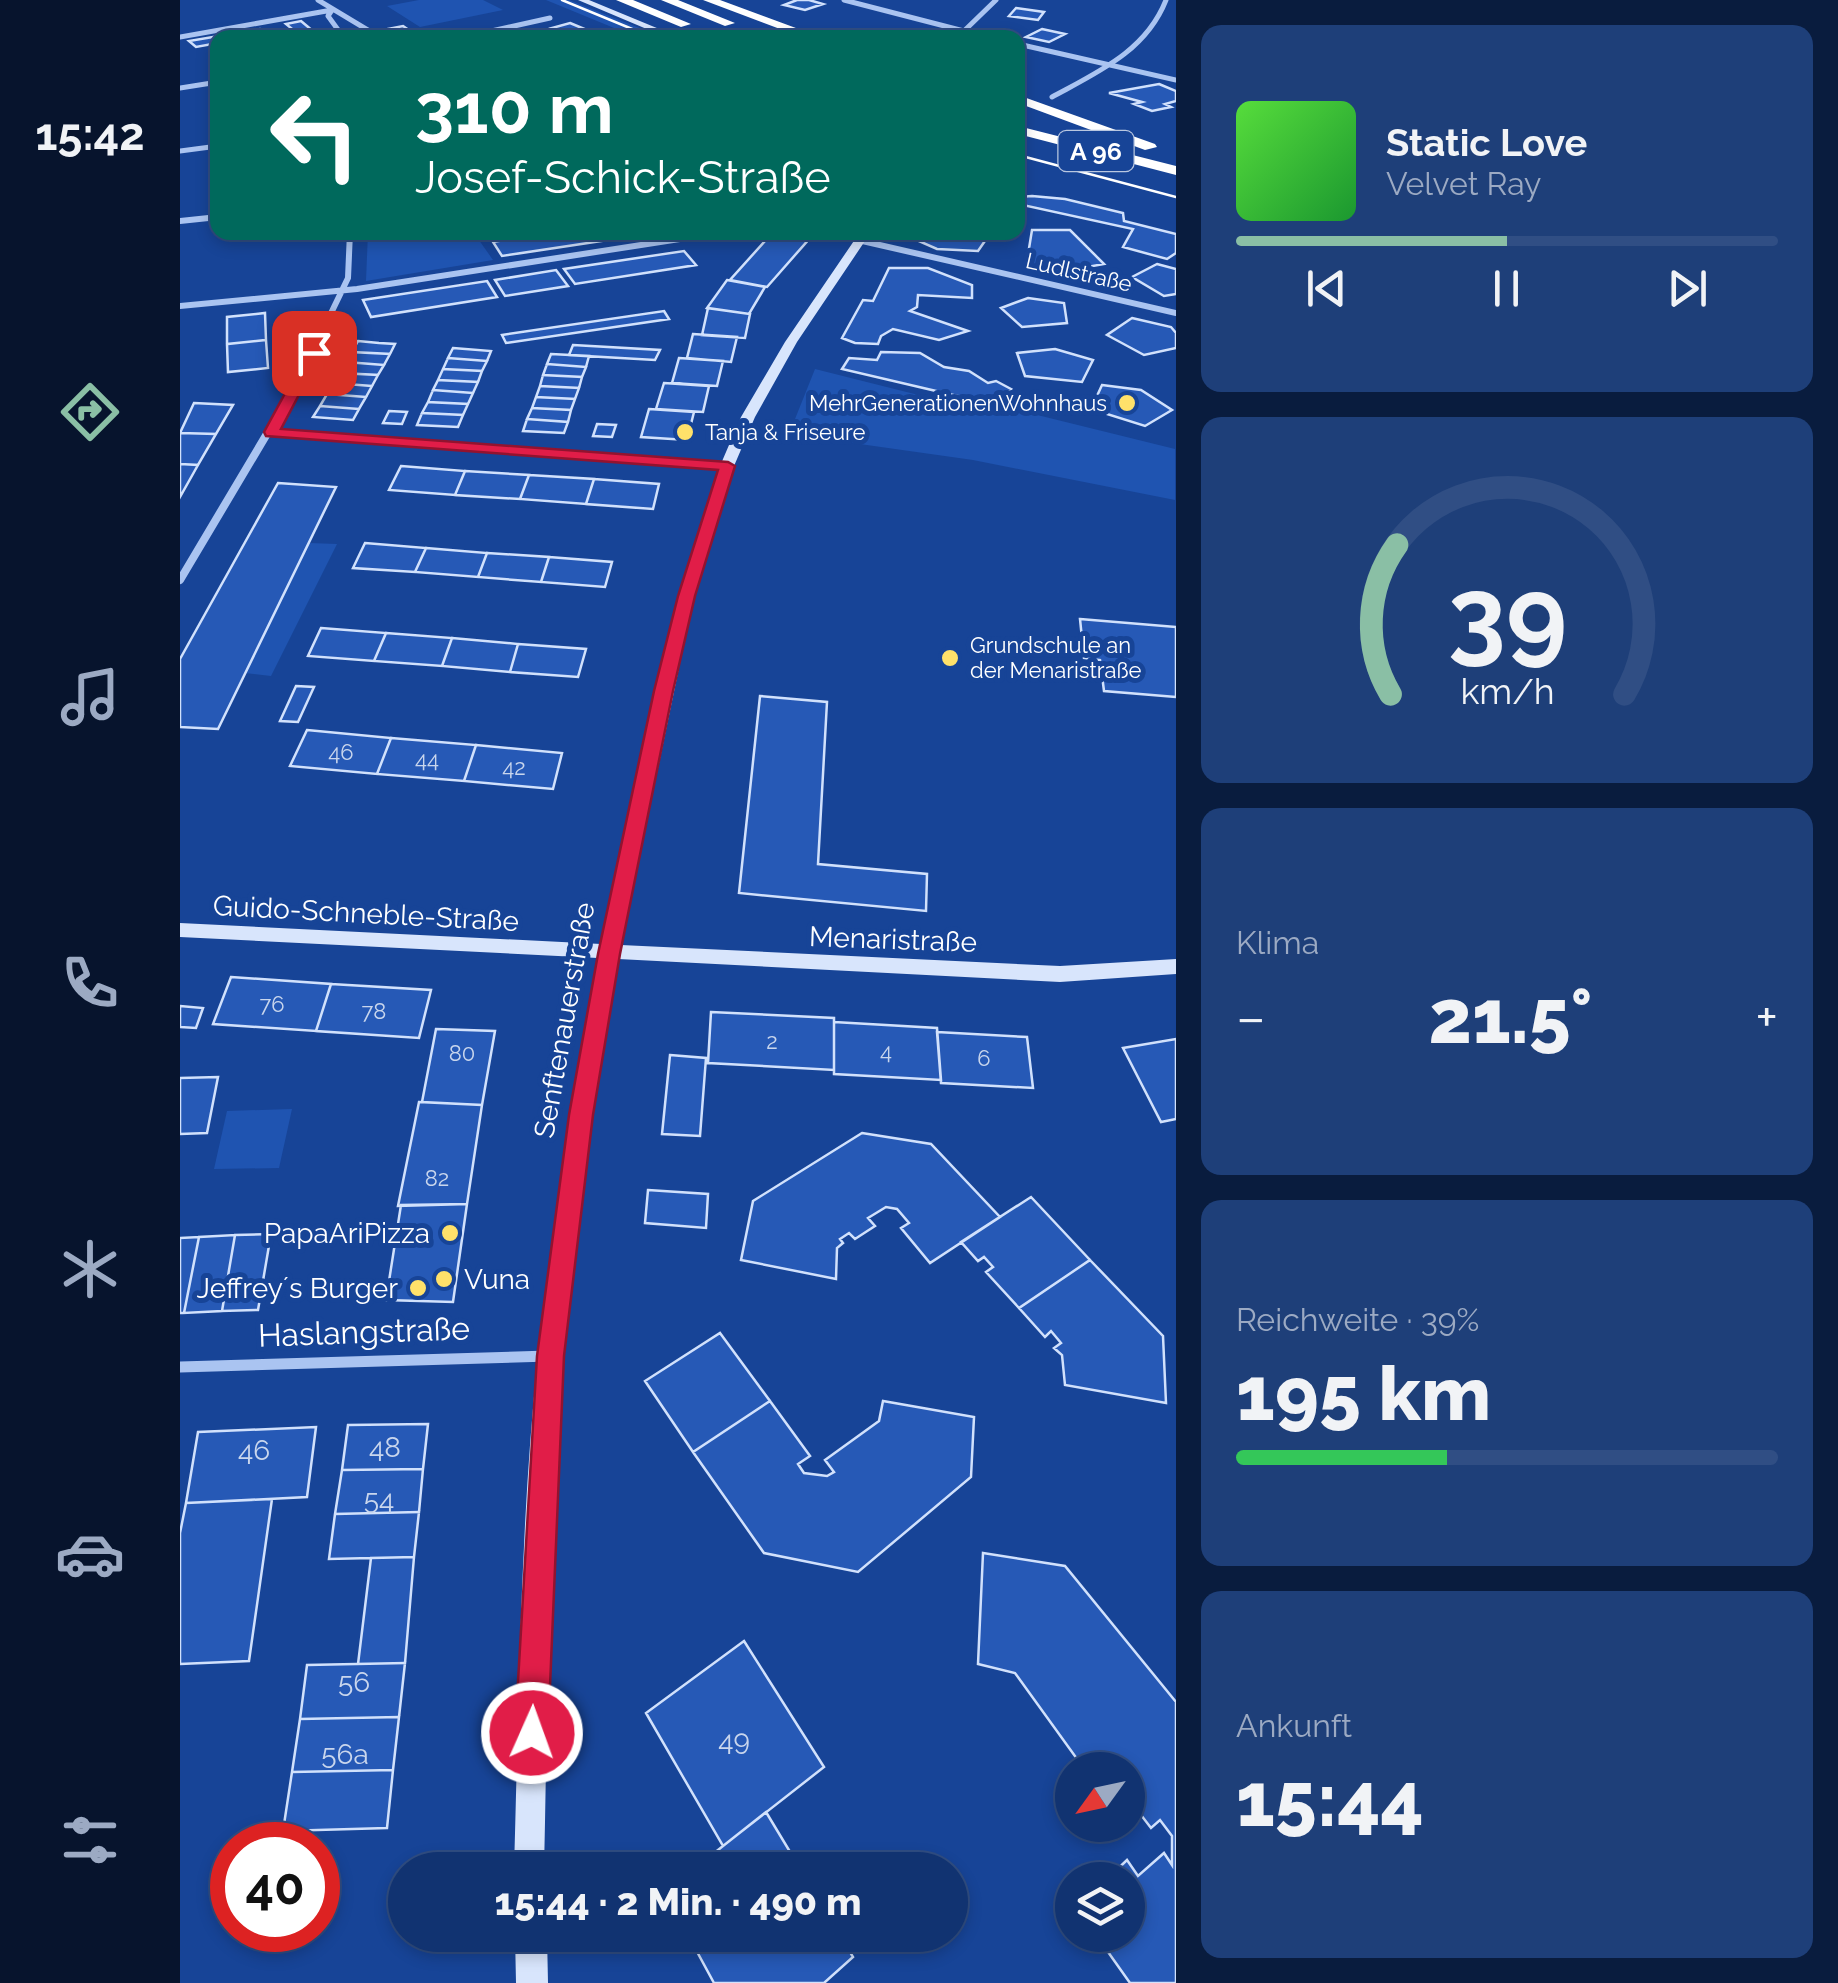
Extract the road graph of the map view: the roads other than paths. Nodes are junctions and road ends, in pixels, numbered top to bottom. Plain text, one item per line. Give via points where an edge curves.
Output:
1 (318, 0) edge
2 (582, 0) edge
3 (622, 0) edge
4 (667, 0) edge
5 (709, 0) edge
6 (844, 0) edge
7 (996, 0) edge
8 (1166, 0) edge
9 (332, 10) junction
10 (550, 18) dead end
11 (219, 30) edge
12 (338, 30) edge
13 (369, 30) edge
14 (496, 30) edge
15 (656, 30) edge
16 (698, 30) dead end
17 (748, 30) dead end
18 (794, 30) edge
19 (960, 30) edge
20 (965, 30) edge
21 (210, 32) edge
22 (180, 37) edge
23 (1025, 46) edge
24 (1110, 65) junction
25 (1176, 80) edge
26 (210, 83) edge
27 (180, 88) edge
28 (1052, 97) dead end
29 (1025, 102) edge
30 (1025, 114) edge
31 (1025, 132) edge
32 (210, 147) edge
33 (1150, 147) junction
34 (1025, 148) edge
35 (180, 152) edge
36 (1176, 153) edge
37 (1176, 172) edge
38 (1176, 187) edge
39 (210, 218) edge
40 (180, 221) edge
41 (350, 240) edge
42 (672, 240) edge
43 (859, 240) edge
44 (878, 240) edge
45 (339, 290) junction
46 (180, 306) edge
47 (1176, 313) edge
48 (271, 432) junction
49 (728, 466) junction
50 (180, 580) edge
51 (180, 930) edge
52 (609, 954) junction
53 (1176, 966) edge
54 (550, 1356) junction
55 (180, 1366) edge
56 (529, 1852) edge
57 (531, 1952) edge
58 (532, 1983) edge

1 - 9 street
2 - 15 street
3 - 16 highway
4 - 17 highway
5 - 18 highway
6 - 19 street
7 - 20 street
8 - 24 street via 1157,22
9 - 11 street
9 - 12 street via 328,16
9 - 13 street
10 - 14 street
21 - 22 street
23 - 24 street
24 - 25 street
24 - 28 street
26 - 27 street
29 - 33 highway
30 - 33 highway, A 96
31 - 37 highway, A 96
32 - 35 street
33 - 36 highway, A 96
34 - 38 highway
39 - 40 street
41 - 45 street via 348,278
42 - 45 street
43 - 49 street, Senftenauerstraße via 748,417
44 - 47 street, Ludlstraße
45 - 46 street
45 - 48 street
48 - 49 street
48 - 50 street
49 - 52 street, Senftenauerstraße via 682,615
51 - 52 street, Guido-Schneble-Straße
52 - 53 street, Menaristraße via 1060,974
52 - 54 street, Senftenauerstraße
54 - 55 street, Haslangstraße
54 - 56 street, Senftenauerstraße
57 - 58 street

